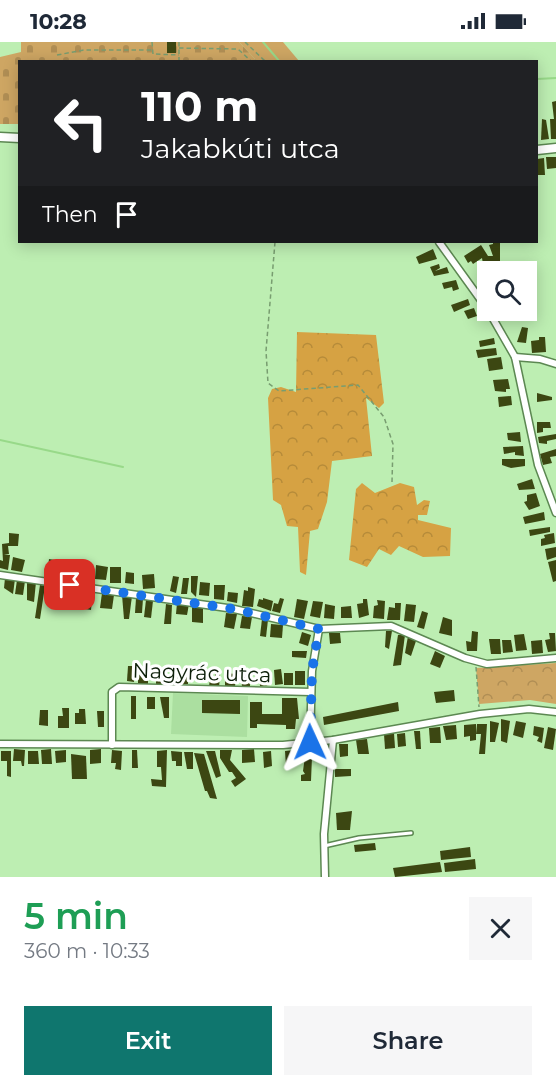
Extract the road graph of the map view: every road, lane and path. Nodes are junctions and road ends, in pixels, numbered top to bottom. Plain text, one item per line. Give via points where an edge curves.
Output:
1 (153, 42) edge
2 (179, 42) edge
3 (245, 42) edge
4 (179, 48) junction
5 (153, 50) junction
6 (57, 55) dead end
7 (179, 55) junction
8 (179, 60) edge
9 (250, 60) edge
10 (264, 60) edge
11 (0, 137) edge
12 (18, 138) edge
13 (556, 148) edge
14 (538, 150) edge
15 (275, 243) edge
16 (440, 243) edge
17 (477, 295) edge
18 (494, 321) edge
19 (515, 357) junction
20 (556, 364) edge
21 (392, 482) dead end
22 (556, 513) edge
23 (0, 574) edge
24 (319, 629) junction
25 (556, 658) edge
26 (476, 662) junction
27 (310, 692) junction
28 (556, 712) edge
29 (480, 714) junction
30 (333, 740) junction
31 (310, 742) junction
32 (0, 744) edge
33 (112, 745) junction
34 (411, 833) dead end
35 (324, 846) junction
36 (325, 877) edge

1 - 5 path
2 - 4 path
3 - 10 path
4 - 7 path
4 - 9 path via 238,49
5 - 6 path via 84,50
5 - 7 path via 153,54
7 - 8 path
11 - 12 main road
13 - 14 main road
15 - 21 path via 266,351 268,383 279,391 358,386 384,417 393,444
16 - 17 street
18 - 19 street
19 - 20 street
19 - 22 street via 538,465
23 - 24 street via 234,609
24 - 26 street via 391,626
24 - 27 street
25 - 26 street via 498,664
26 - 29 path
27 - 31 street
27 - 33 street, Nagyrác utca via 119,687 112,692
28 - 29 street via 529,709
29 - 30 street
30 - 31 street
30 - 35 street
31 - 33 street via 259,746
32 - 33 street
34 - 35 lane
35 - 36 street

